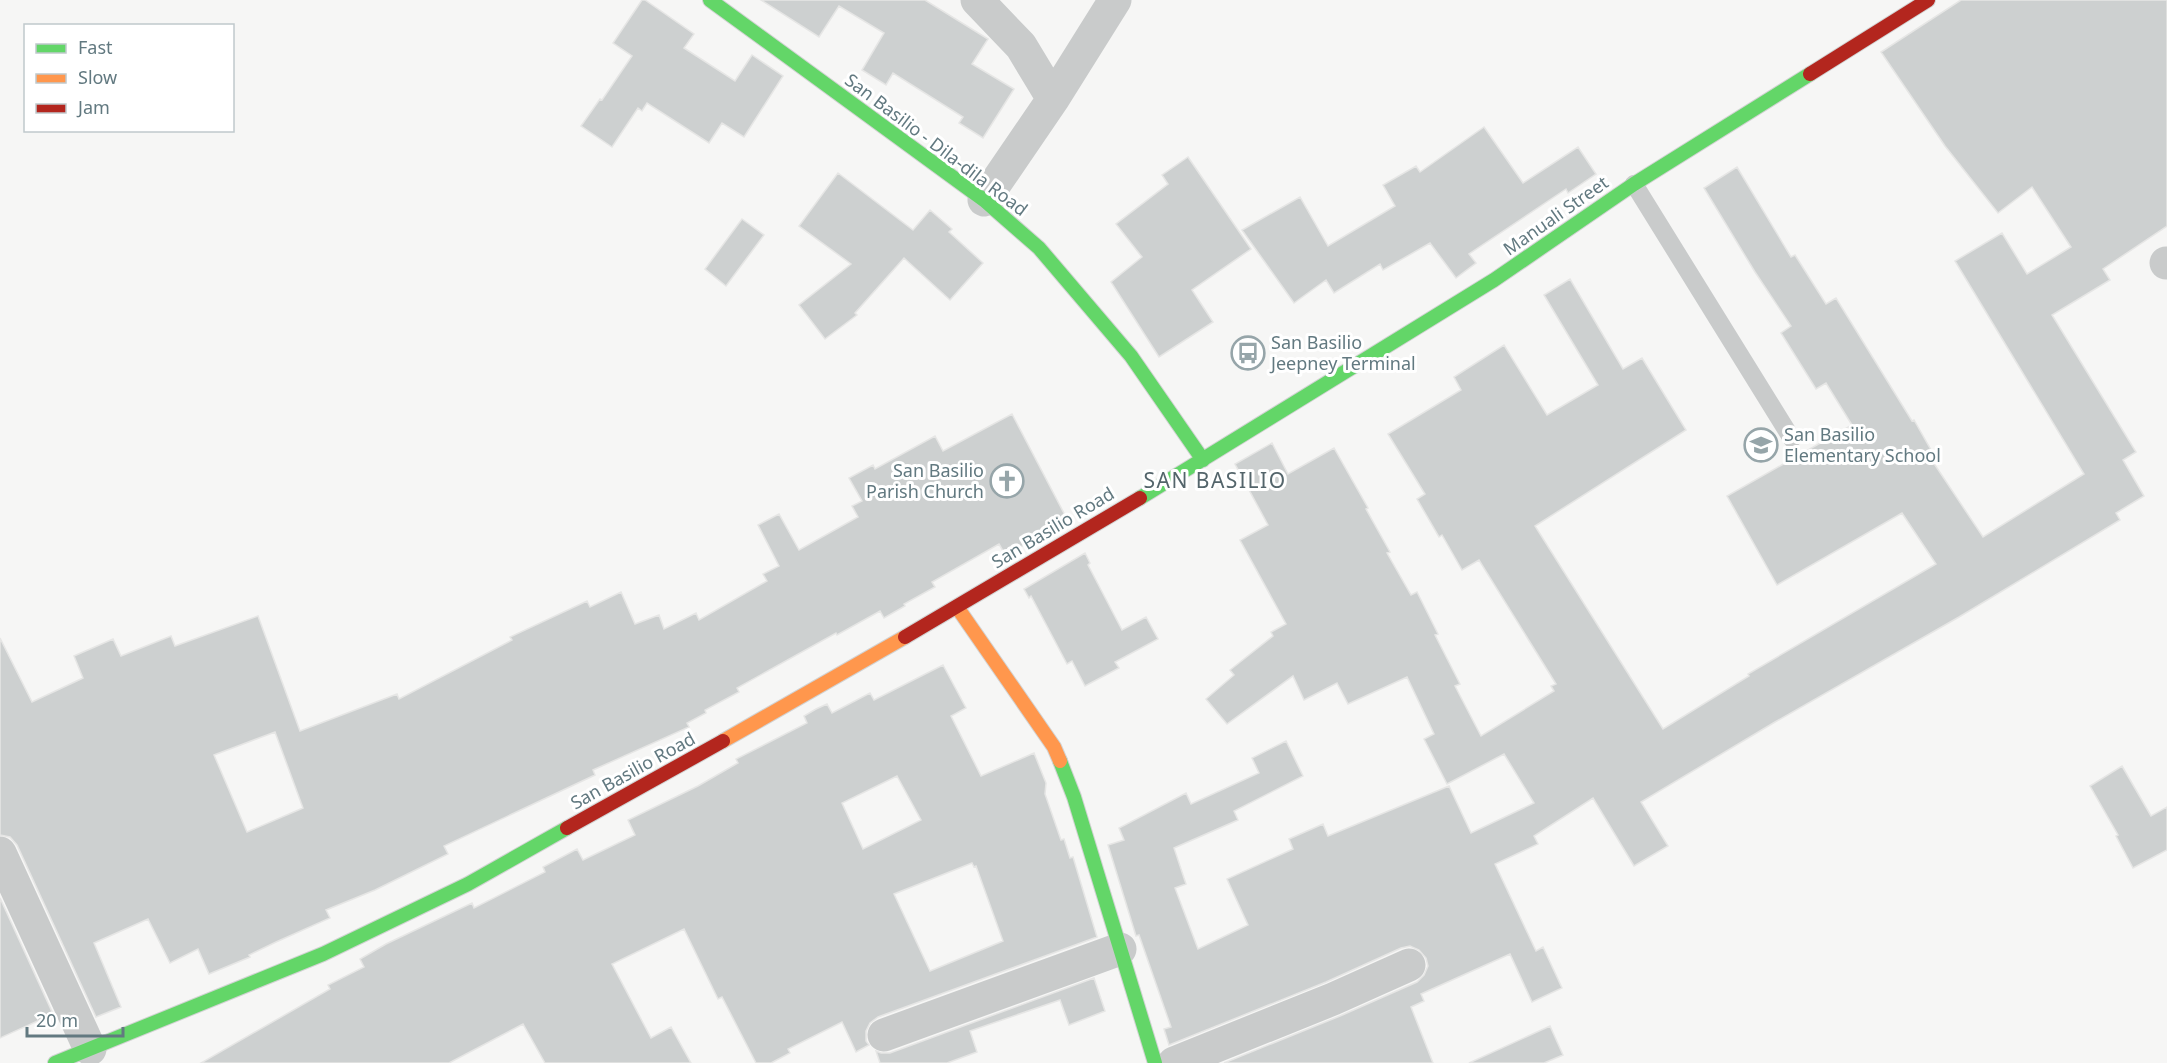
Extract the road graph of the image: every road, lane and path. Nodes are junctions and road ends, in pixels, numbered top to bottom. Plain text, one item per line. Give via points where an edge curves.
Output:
1 (977, 0) edge
2 (1115, 0) edge
3 (1928, 0) edge
4 (715, 1) edge
5 (1053, 99) junction
6 (1634, 184) junction
7 (984, 200) junction
8 (1792, 439) dead end
9 (1203, 460) junction
10 (957, 607) junction
11 (0, 853) edge
12 (1120, 949) junction
13 (1409, 964) dead end
14 (884, 1035) dead end
15 (90, 1049) junction
16 (55, 1063) edge
17 (1155, 1063) edge
18 (1174, 1063) edge

1 - 5 street via 1021,46
2 - 5 street
3 - 6 street, Manuali Street
4 - 7 street, San Basilio - Dila-dila Road
5 - 7 street
6 - 8 lane
6 - 9 street, Manuali Street via 1494,280
7 - 9 street, San Basilio - Dila-dila Road via 1039,248 1131,356
9 - 10 street, San Basilio Road
10 - 12 street via 1054,747 1074,797
10 - 15 street, San Basilio Road via 468,884 323,954
11 - 15 street
12 - 14 street
12 - 17 street
13 - 18 street
15 - 16 street, San Basilio Road

